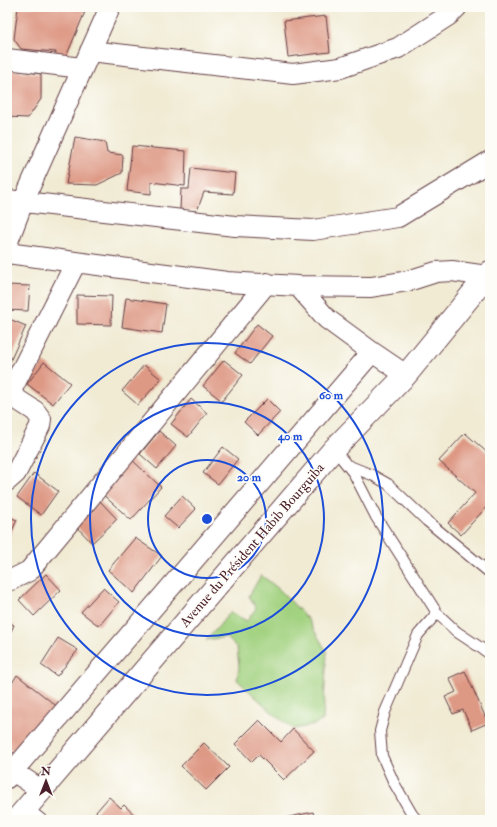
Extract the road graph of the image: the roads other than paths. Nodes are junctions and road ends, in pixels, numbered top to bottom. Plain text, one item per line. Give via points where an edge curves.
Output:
1 (110, 7) edge
2 (457, 7) edge
3 (7, 59) edge
4 (86, 59) junction
5 (490, 162) edge
6 (15, 201) edge
7 (7, 244) edge
8 (7, 253) edge
9 (76, 262) junction
10 (488, 274) edge
11 (267, 283) junction
12 (298, 286) junction
13 (372, 352) junction
14 (406, 375) junction
15 (8, 394) edge
16 (340, 457) junction
17 (7, 481) edge
18 (490, 573) edge
19 (7, 580) edge
20 (437, 613) junction
21 (490, 654) edge
22 (9, 772) edge
23 (42, 790) junction
24 (28, 816) edge
25 (418, 820) edge

1 - 4 street
2 - 4 street via 449,15 398,48 340,68 293,74
3 - 4 street
4 - 6 street
5 - 6 street via 398,217 313,230 235,226
6 - 7 street
8 - 9 street
9 - 11 street via 227,282
9 - 15 street
10 - 12 street via 436,272 408,281 371,287
10 - 14 main road, Avenue du Président Habib Bourguiba
11 - 12 street
11 - 19 street via 30,571
12 - 13 street via 327,319
13 - 14 street
13 - 22 street
14 - 16 main road, Avenue du Président Habib Bourguiba
15 - 17 street via 35,411 40,419 40,426 16,473
16 - 18 lane via 388,484 427,522
16 - 20 lane via 354,474 376,517
16 - 23 main road, Avenue du Président Habib Bourguiba
20 - 21 lane via 457,632
20 - 25 lane via 418,635 385,712 380,731 382,756 412,814
22 - 23 street
23 - 24 main road, Avenue du Président Habib Bourguiba

